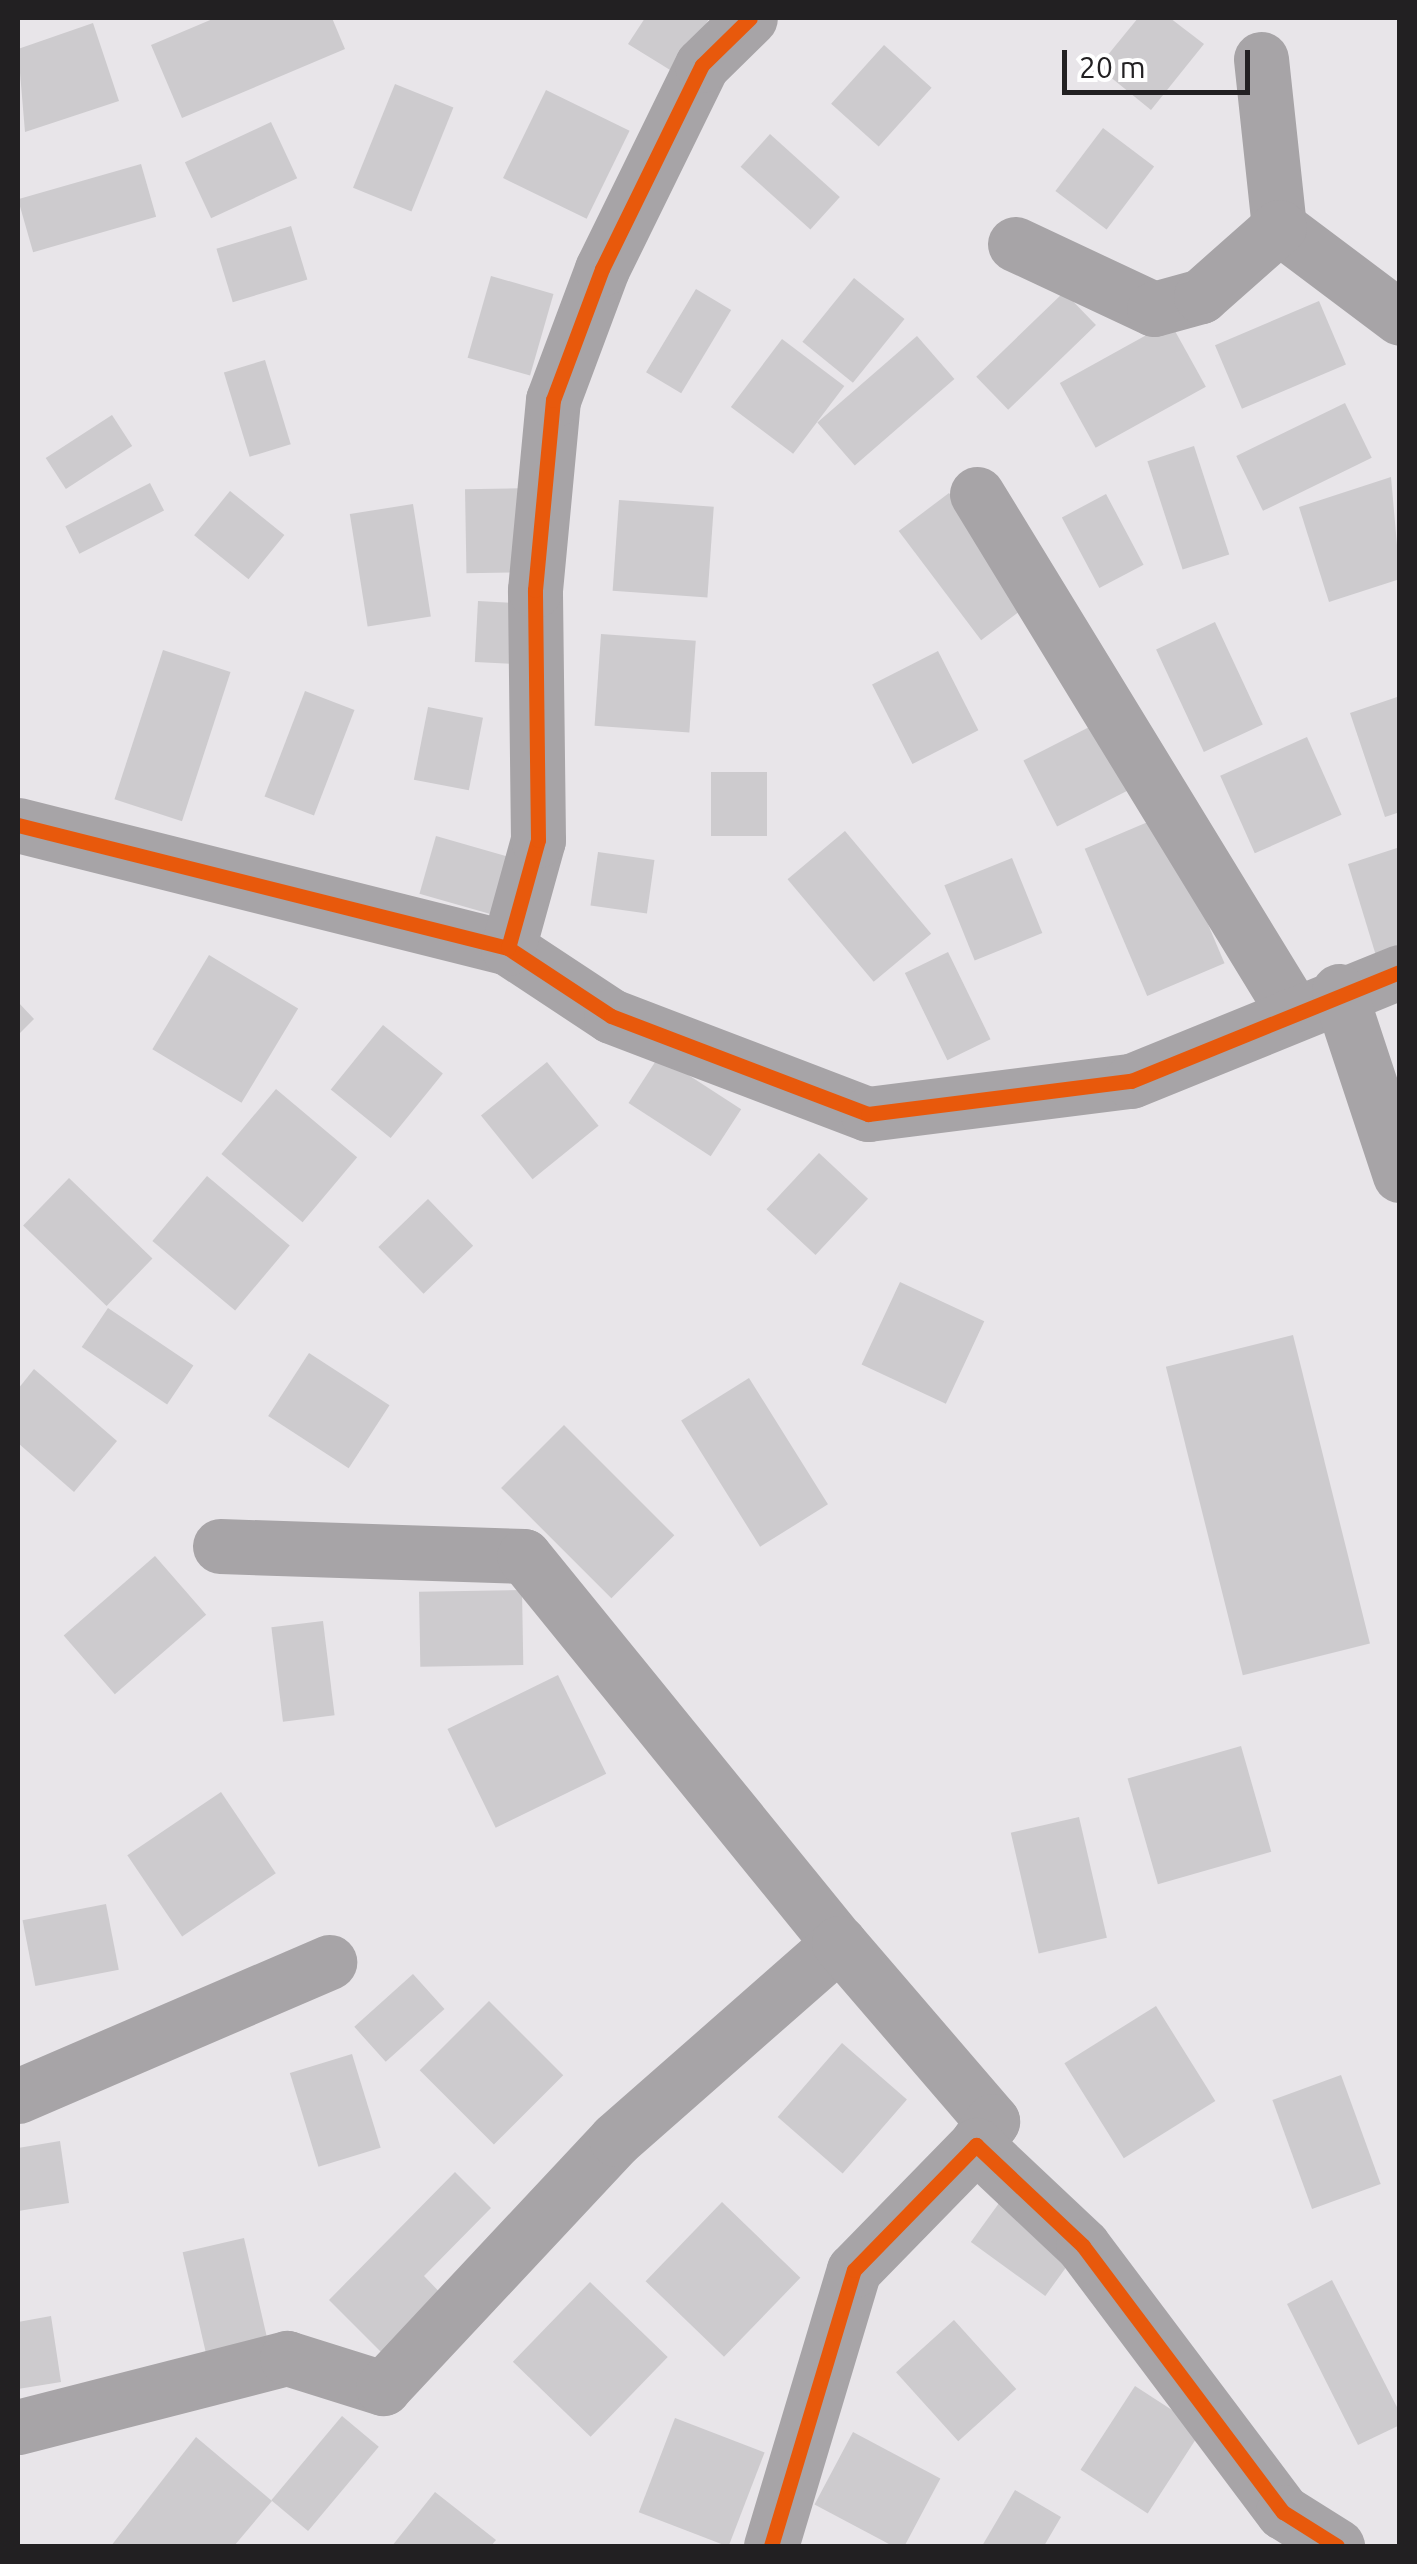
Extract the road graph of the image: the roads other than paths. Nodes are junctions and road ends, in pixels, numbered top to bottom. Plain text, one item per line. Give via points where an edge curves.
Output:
1 (750, 18) edge
2 (1261, 59) dead end
3 (1279, 226) junction
4 (1015, 244) dead end
5 (1400, 318) edge
6 (977, 494) dead end
7 (18, 825) edge
8 (508, 948) junction
9 (1400, 972) edge
10 (1316, 1001) junction
11 (1400, 1175) edge
12 (220, 1546) dead end
13 (839, 1943) junction
14 (329, 1962) dead end
15 (18, 2096) edge
16 (976, 2146) junction
17 (18, 2427) edge
18 (771, 2546) edge
19 (1338, 2546) edge

1 - 8 street via 702,65 602,269 553,400 535,590 538,840
2 - 3 street
3 - 4 street via 1201,296 1154,308
3 - 5 street
6 - 10 street
7 - 8 street
8 - 10 street via 610,1016 868,1114 1131,1081
9 - 10 street
10 - 11 street
12 - 13 street via 524,1556
13 - 16 street via 992,2121
13 - 17 street via 616,2139 383,2388 287,2358
14 - 15 street
16 - 18 street via 854,2270
16 - 19 street via 1083,2246 1284,2512

